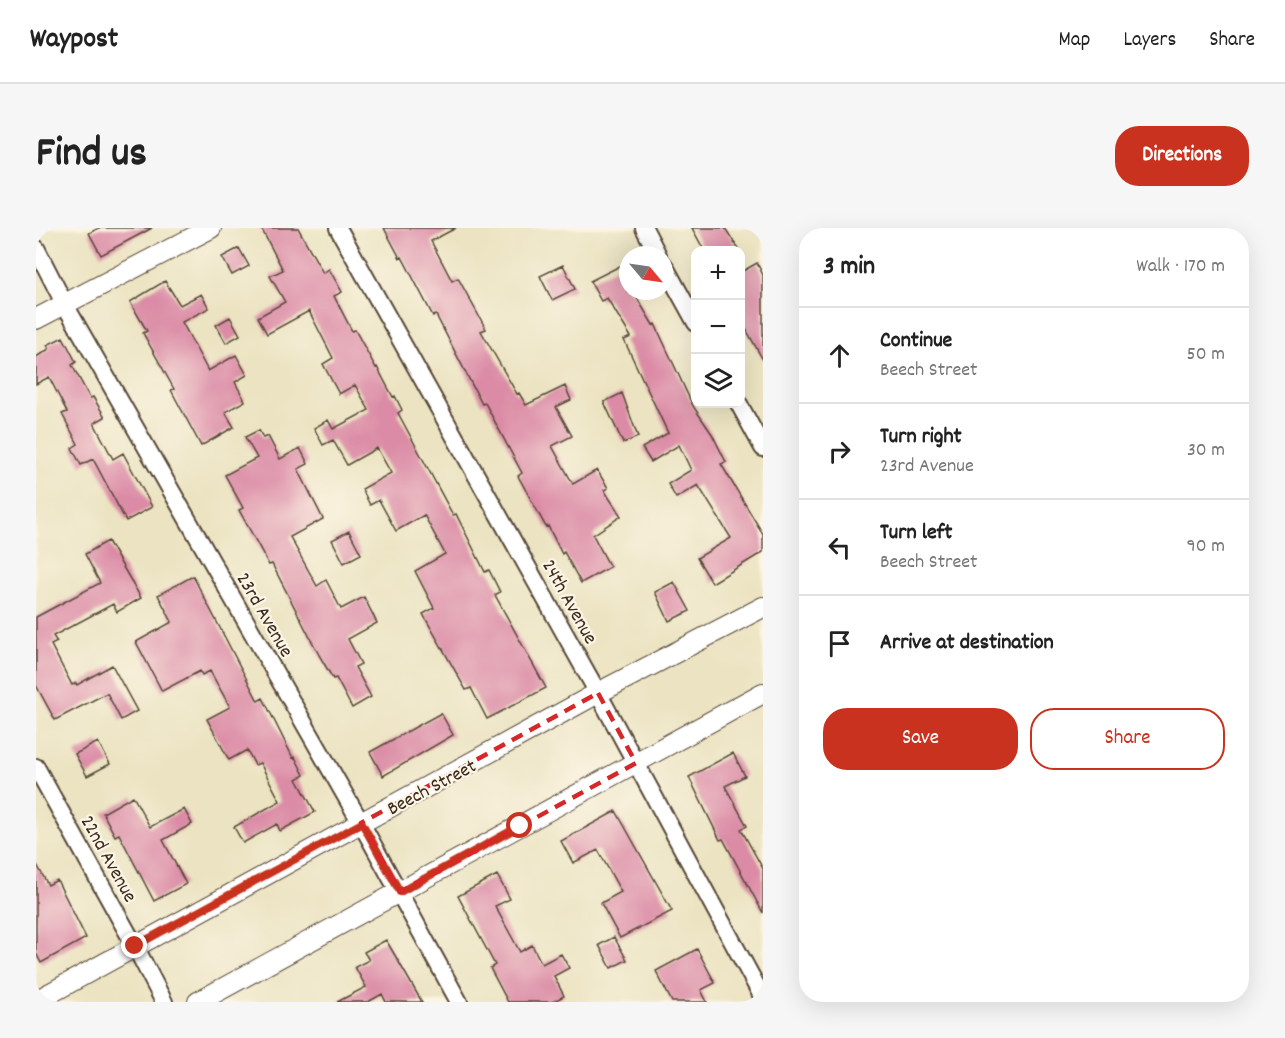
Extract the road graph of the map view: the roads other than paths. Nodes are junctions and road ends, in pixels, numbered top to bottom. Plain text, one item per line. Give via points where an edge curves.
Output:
1 (211, 228) edge
2 (338, 228) edge
3 (644, 228) edge
4 (653, 246) edge
5 (36, 248) edge
6 (673, 281) edge
7 (64, 303) junction
8 (691, 314) edge
9 (36, 319) edge
10 (741, 408) edge
11 (763, 448) edge
12 (763, 607) edge
13 (598, 693) junction
14 (763, 693) edge
15 (636, 763) junction
16 (36, 767) edge
17 (362, 823) junction
18 (400, 892) junction
19 (135, 946) junction
20 (763, 998) edge
21 (36, 1000) edge
22 (164, 1002) edge
23 (198, 1002) edge
24 (459, 1002) edge

1 - 7 street
2 - 13 street, 24th Avenue
3 - 4 street
5 - 7 street, 23rd Avenue
6 - 8 street
7 - 9 street
7 - 17 street, 23rd Avenue
10 - 11 street
12 - 13 street, Beech Street
13 - 15 street, 24th Avenue
13 - 17 street, Beech Street
14 - 15 street
15 - 18 street
15 - 20 street, 24th Avenue
16 - 19 street, 22nd Avenue
17 - 18 street, 23rd Avenue
17 - 19 street, Beech Street
18 - 23 street
18 - 24 street, 23rd Avenue
19 - 21 street, Beech Street
19 - 22 street, 22nd Avenue

